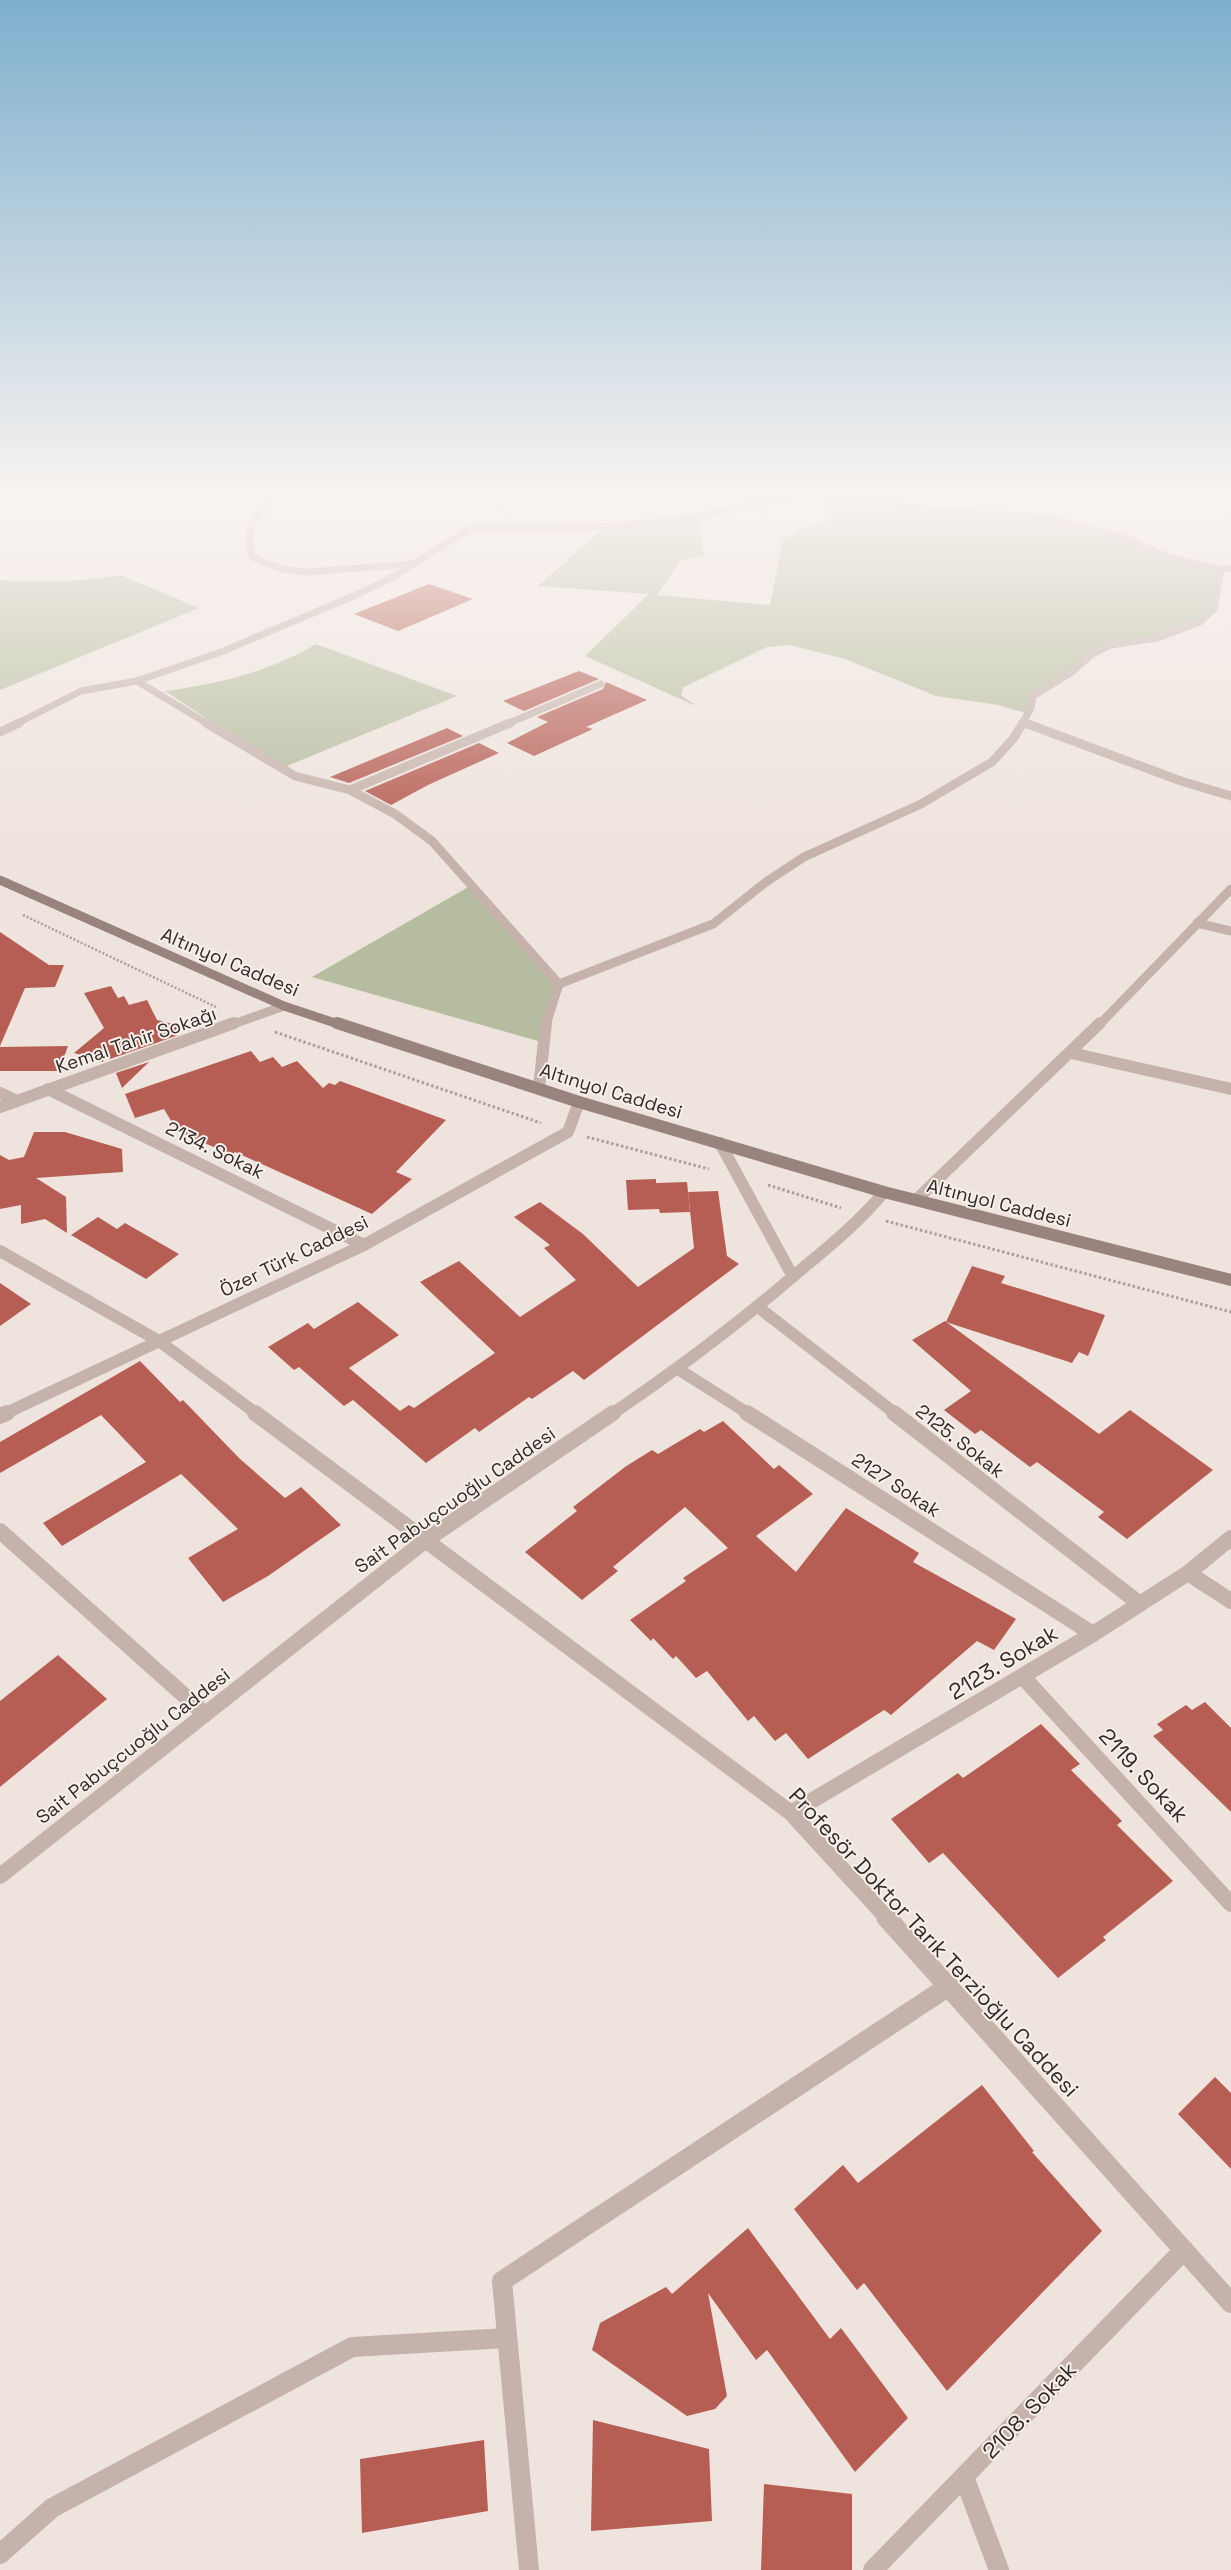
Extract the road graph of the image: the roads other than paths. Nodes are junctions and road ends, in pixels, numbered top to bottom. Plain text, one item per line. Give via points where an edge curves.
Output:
1 (318, 611) edge
2 (1211, 611) edge
3 (136, 681) junction
4 (601, 684) dead end
5 (1023, 722) junction
6 (0, 732) edge
7 (350, 790) junction
8 (1231, 796) edge
9 (0, 880) edge
10 (1231, 889) edge
11 (1197, 923) junction
12 (1231, 931) edge
13 (559, 984) junction
14 (284, 1006) junction
15 (1071, 1052) junction
16 (539, 1088) junction
17 (48, 1089) junction
18 (1231, 1089) edge
19 (0, 1093) edge
20 (15, 1100) junction
21 (579, 1102) junction
22 (0, 1107) edge
23 (720, 1142) junction
24 (884, 1192) junction
25 (916, 1200) junction
26 (364, 1244) junction
27 (0, 1251) edge
28 (792, 1275) junction
29 (1231, 1280) edge
30 (758, 1307) junction
31 (159, 1341) junction
32 (678, 1369) junction
33 (0, 1416) edge
34 (0, 1531) edge
35 (1231, 1538) edge
36 (426, 1540) junction
37 (1188, 1572) junction
38 (1231, 1601) edge
39 (1140, 1604) junction
40 (1092, 1634) junction
41 (1023, 1677) junction
42 (205, 1714) junction
43 (791, 1813) junction
44 (0, 1876) edge
45 (1231, 1904) edge
46 (949, 1986) junction
47 (1184, 2250) junction
48 (1231, 2304) edge
49 (507, 2338) junction
50 (964, 2477) junction
51 (0, 2554) edge
52 (529, 2570) edge
53 (873, 2570) edge
54 (999, 2570) edge

1 - 3 street via 220,652
2 - 5 street via 1200,622 1158,638 1110,645 1091,655 1072,672 1033,696
3 - 6 street via 81,692
3 - 7 street via 295,776
4 - 7 street
5 - 8 street via 1181,781
5 - 13 street via 1013,739 992,762 921,804 804,857 713,924
7 - 13 street via 395,814 432,841
9 - 14 main road, Altınyol Caddesi
10 - 11 street
11 - 12 street
11 - 15 street
13 - 16 street via 546,1022
14 - 16 main road, Altınyol Caddesi
14 - 17 street, Kemal Tahir Sokağı
15 - 18 street
15 - 25 street
16 - 21 main road, Altınyol Caddesi
17 - 20 street, Kemal Tahir Sokağı
17 - 26 street, 2134. Sokak
19 - 20 street
20 - 22 street, Kemal Tahir Sokağı
21 - 23 main road, Altınyol Caddesi
21 - 26 street, Özer Türk Caddesi via 568,1132
23 - 24 main road, Altınyol Caddesi
23 - 28 street
24 - 25 main road, Altınyol Caddesi
24 - 28 street, Sait Pabuçcuoğlu Caddesi via 865,1215
25 - 29 main road, Altınyol Caddesi
26 - 31 street, Özer Türk Caddesi
27 - 31 street, Profesör Doktor Tarık Terzioğlu Caddesi
28 - 30 street, Sait Pabuçcuoğlu Caddesi
30 - 32 street, Sait Pabuçcuoğlu Caddesi
30 - 39 street, 2125. Sokak
31 - 33 street, Özer Türk Caddesi
31 - 36 street, Profesör Doktor Tarık Terzioğlu Caddesi
32 - 36 street, Sait Pabuçcuoğlu Caddesi
32 - 40 street, 2127 Sokak
34 - 42 street
35 - 37 street, 2123. Sokak
36 - 42 street, Sait Pabuçcuoğlu Caddesi
36 - 43 street, Profesör Doktor Tarık Terzioğlu Caddesi
37 - 38 street
37 - 39 street, 2123. Sokak
39 - 40 street, 2123. Sokak
40 - 41 street, 2123. Sokak
41 - 43 street, 2123. Sokak
41 - 45 street, 2119. Sokak
42 - 44 street, Sait Pabuçcuoğlu Caddesi
43 - 46 street, Profesör Doktor Tarık Terzioğlu Caddesi
46 - 47 street, Profesör Doktor Tarık Terzioğlu Caddesi
46 - 49 street via 502,2281
47 - 48 street, Profesör Doktor Tarık Terzioğlu Caddesi
47 - 50 street, 2108. Sokak
49 - 51 street via 352,2347 52,2508
49 - 52 street
50 - 53 street, 2108. Sokak
50 - 54 street

